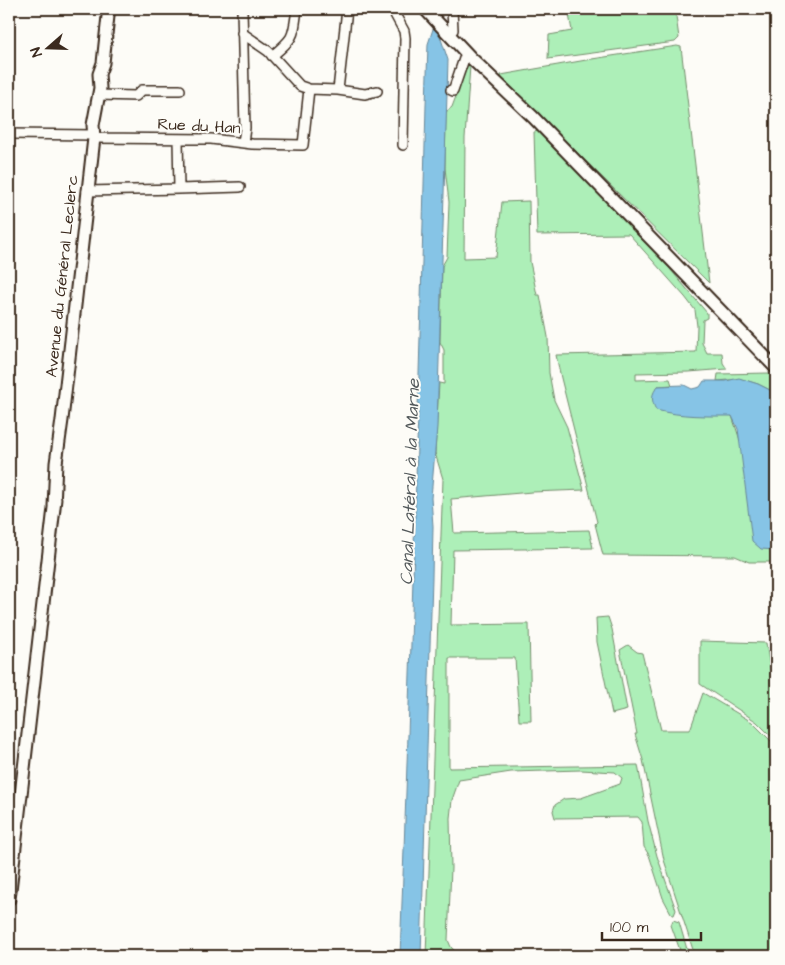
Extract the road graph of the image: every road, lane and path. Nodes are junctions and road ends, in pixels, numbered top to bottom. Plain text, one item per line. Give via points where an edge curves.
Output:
1 (242, 9) edge
2 (297, 9) edge
3 (347, 9) edge
4 (392, 9) edge
5 (425, 9) edge
6 (452, 9) edge
7 (109, 11) edge
8 (242, 33) junction
9 (449, 35) junction
10 (466, 53) junction
11 (272, 56) junction
12 (309, 89) junction
13 (180, 90) dead end
14 (338, 90) junction
15 (451, 90) dead end
16 (377, 91) dead end
17 (99, 96) junction
18 (9, 134) edge
19 (94, 137) junction
20 (178, 139) junction
21 (244, 143) junction
22 (402, 145) dead end
23 (240, 187) dead end
24 (179, 189) junction
25 (87, 191) junction
26 (776, 368) edge
27 (9, 899) edge

1 - 8 street
2 - 11 street via 293,35
3 - 14 street
4 - 22 street via 405,38
5 - 9 main road
6 - 9 street via 453,30
7 - 17 main road, Avenue du Général Leclerc via 99,74
8 - 11 street
8 - 21 street
9 - 10 main road
10 - 15 street
10 - 26 main road via 533,117
11 - 12 street via 294,81
12 - 14 street
12 - 21 street, Rue du Han via 303,145
13 - 17 street via 142,90 136,96
14 - 16 street via 365,94
17 - 19 main road, Avenue du Général Leclerc
18 - 19 street, Rue du Han
19 - 20 street, Rue du Han
19 - 25 main road, Avenue du Général Leclerc
20 - 21 street, Rue du Han
20 - 24 street
23 - 24 street
24 - 25 street
25 - 27 main road, Avenue du Général Leclerc

